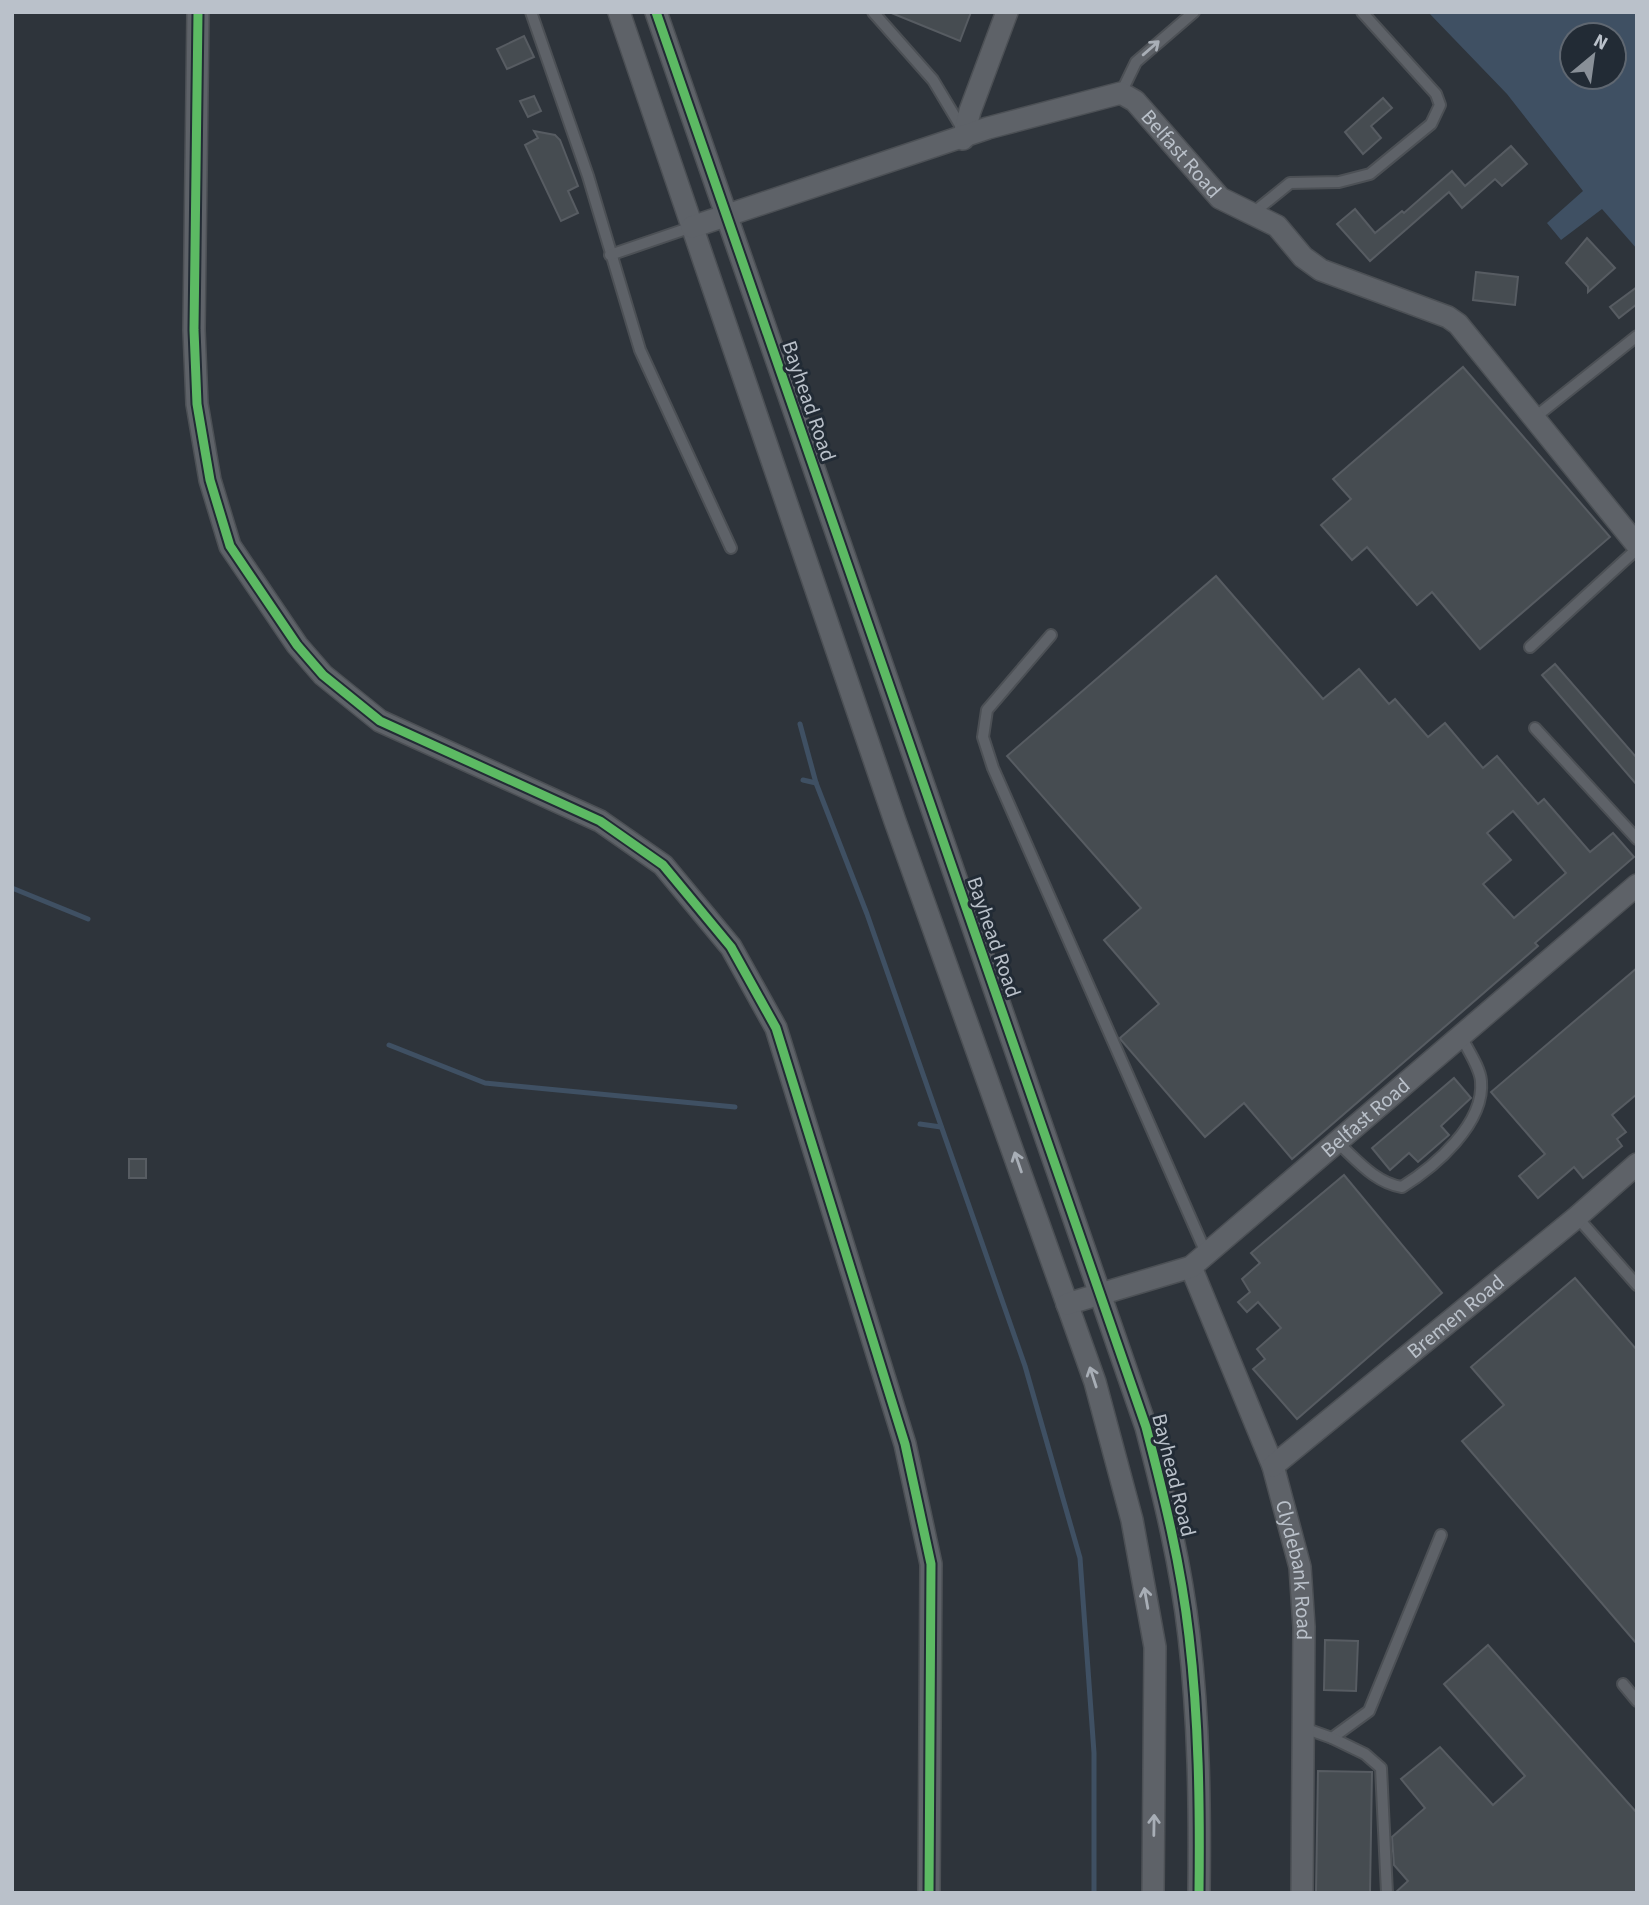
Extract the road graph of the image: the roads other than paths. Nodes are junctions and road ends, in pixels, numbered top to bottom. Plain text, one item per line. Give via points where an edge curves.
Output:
1 (198, 12) edge
2 (531, 12) edge
3 (619, 12) edge
4 (656, 12) edge
5 (873, 12) edge
6 (887, 12) edge
7 (1007, 12) edge
8 (1194, 12) edge
9 (1362, 12) edge
10 (886, 26) junction
11 (1121, 93) junction
12 (963, 136) junction
13 (1253, 213) junction
14 (726, 216) junction
15 (692, 227) junction
16 (610, 255) junction
17 (1637, 336) edge
18 (1534, 418) junction
19 (1637, 547) edge
20 (731, 548) dead end
21 (1051, 635) dead end
22 (1530, 647) dead end
23 (1535, 728) dead end
24 (1637, 839) edge
25 (1637, 885) edge
26 (1461, 1035) junction
27 (1337, 1142) junction
28 (1637, 1164) edge
29 (1577, 1217) junction
30 (1198, 1260) junction
31 (1637, 1285) edge
32 (1100, 1294) junction
33 (1067, 1304) junction
34 (1273, 1466) junction
35 (1441, 1535) dead end
36 (1623, 1684) dead end
37 (1637, 1701) edge
38 (1304, 1728) junction
39 (1332, 1738) junction
40 (929, 1893) edge
41 (1153, 1893) edge
42 (1199, 1893) edge
43 (1303, 1893) edge
44 (1387, 1893) edge

1 - 40 street via 197,404 210,480 230,546 297,645 323,675 380,721 600,821 663,865 731,947 776,1028 905,1444 931,1564
2 - 16 lane via 588,176
3 - 15 street
4 - 14 street, Bayhead Road
5 - 10 lane
6 - 10 lane
7 - 12 street
11 -> 8 lane via 1136,62
9 - 13 lane via 1436,94 1438,113 1431,124 1370,174 1339,182 1290,183
10 - 12 lane via 933,80
11 - 12 street, Belfast Road
11 - 13 street, Belfast Road via 1135,101 1220,198
12 - 14 street, Belfast Road
13 - 18 street, Belfast Road via 1277,226 1321,270 1455,321
14 - 15 street, Belfast Road
14 - 32 street, Bayhead Road
15 - 16 lane
33 -> 15 street via 895,821
16 - 20 lane via 656,389
17 - 18 lane
18 - 19 street, Belfast Road
19 - 22 lane
21 - 30 lane via 987,710 983,737
23 - 24 lane
25 - 26 street, Belfast Road
26 - 27 street, Belfast Road
26 - 27 lane via 1482,1078 1481,1092 1461,1137 1431,1167 1402,1187 1391,1185 1379,1180
27 - 30 street, Belfast Road
28 - 29 street, Bremen Road
29 - 31 lane
29 - 34 street, Bremen Road
30 - 32 street, Belfast Road
30 - 34 street, Clydebank Road
32 - 33 street, Belfast Road
32 - 42 street, Bayhead Road via 1146,1427 1179,1569 1196,1709
41 -> 33 street via 1155,1647 1132,1520 1095,1382
34 - 38 street, Clydebank Road via 1300,1567
35 - 39 lane via 1369,1712
36 - 37 lane
38 - 39 lane
38 - 43 street, Clydebank Road
39 - 44 lane via 1381,1768

